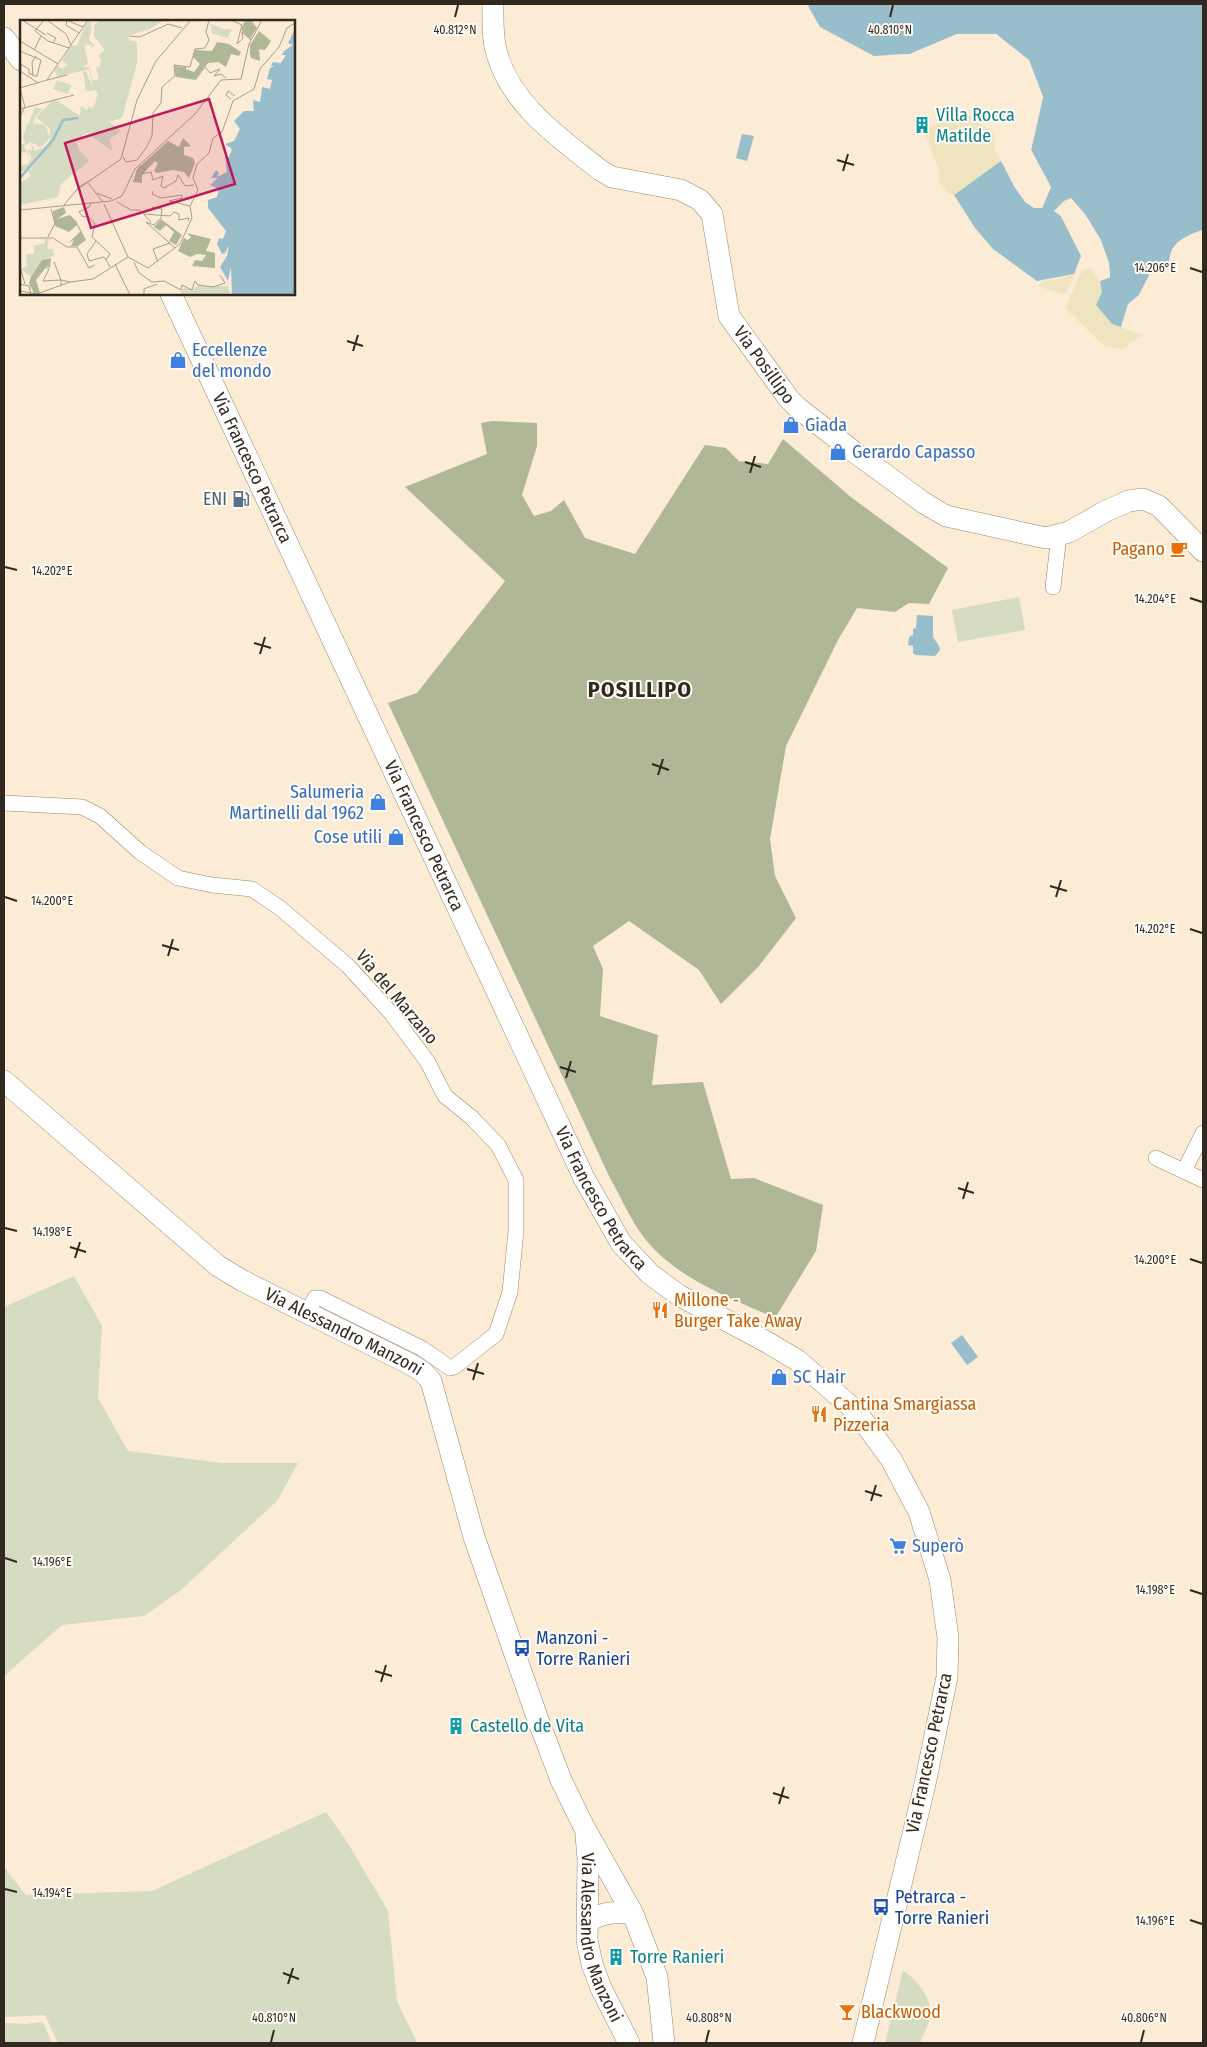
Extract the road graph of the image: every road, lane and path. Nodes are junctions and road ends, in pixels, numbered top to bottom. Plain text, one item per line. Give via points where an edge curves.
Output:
1 (493, 4) edge
2 (4, 38) edge
3 (20, 59) edge
4 (171, 295) edge
5 (1059, 535) junction
6 (1203, 551) edge
7 (1053, 587) dead end
8 (4, 803) edge
9 (4, 1081) edge
10 (1203, 1132) edge
11 (1156, 1158) dead end
12 (1184, 1171) junction
13 (1203, 1180) edge
14 (307, 1312) junction
15 (585, 1829) junction
16 (633, 1914) junction
17 (587, 1923) junction
18 (660, 2037) edge
19 (629, 2043) edge
20 (863, 2043) edge

1 - 5 street, Via Posillipo via 497,54 521,99 540,122 612,177 681,190 707,207 715,222 728,316 789,398 924,503 946,516 1028,535 1046,538
2 - 3 street
4 - 20 street, Via Francesco Petrarca via 584,1178 621,1243 650,1274 680,1296 797,1360 842,1398 864,1421 891,1459 919,1512 940,1580 948,1638 947,1677
5 - 6 street, Via Posillipo via 1129,501 1143,499 1159,506
5 - 7 street
8 - 14 street, Via del Marzano via 82,807 100,816 140,852 178,878 252,889 259,893 348,966 391,1013 427,1061 445,1096 471,1116 498,1145 516,1180 516,1231 510,1292 496,1334 450,1368 423,1349 320,1298 315,1298
9 - 14 street, Via Alessandro Manzoni via 218,1266
10 - 12 street
11 - 12 street
12 - 13 street
14 - 15 street, Via Alessandro Manzoni via 410,1364 431,1381 477,1546 561,1780
15 - 16 street, Via Alessandro Manzoni
15 - 17 street, Via Alessandro Manzoni
16 - 17 street via 612,1912
16 - 18 street, Via Alessandro Manzoni via 657,1977
17 - 19 street, Via Alessandro Manzoni via 592,1964

